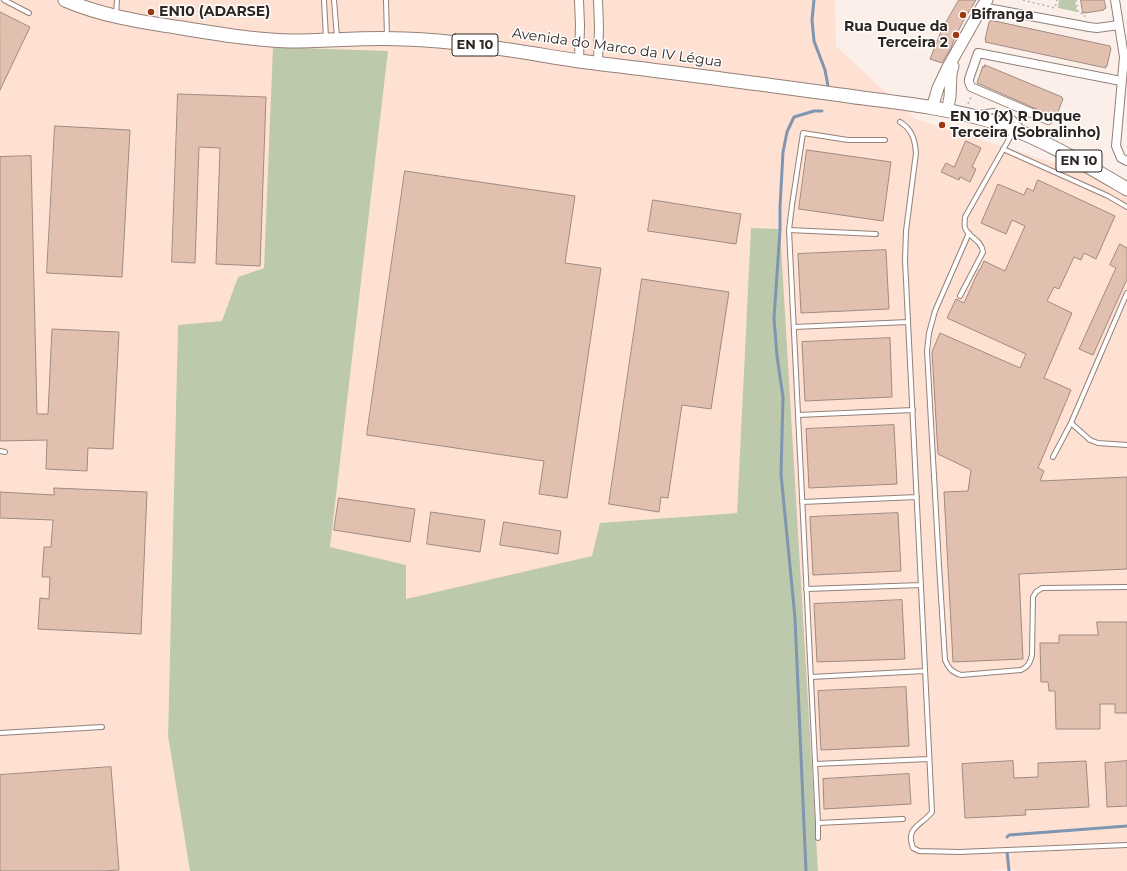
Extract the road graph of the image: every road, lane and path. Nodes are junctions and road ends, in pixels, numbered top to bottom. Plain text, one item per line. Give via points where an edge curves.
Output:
1 (4, 0) edge
2 (65, 0) edge
3 (117, 0) edge
4 (324, 0) edge
5 (334, 0) edge
6 (386, 0) edge
7 (579, 0) edge
8 (598, 0) edge
9 (1023, 0) edge
10 (1057, 0) edge
11 (1076, 0) edge
12 (1115, 0) edge
13 (985, 3) edge
14 (28, 13) dead end
15 (116, 17) junction
16 (1119, 25) junction
17 (1084, 26) junction
18 (388, 38) junction
19 (332, 40) junction
20 (957, 52) junction
21 (579, 61) junction
22 (598, 63) junction
23 (1121, 81) junction
24 (974, 89) junction
25 (932, 108) junction
26 (947, 111) junction
27 (964, 115) junction
28 (1048, 120) dead end
29 (900, 122) dead end
30 (1014, 130) junction
31 (1030, 137) junction
32 (885, 140) dead end
33 (1003, 149) junction
34 (1124, 159) edge
35 (1127, 189) edge
36 (1127, 207) edge
37 (789, 230) junction
38 (969, 233) junction
39 (876, 234) dead end
40 (1127, 293) edge
41 (960, 296) dead end
42 (908, 322) junction
43 (794, 327) junction
44 (913, 410) junction
45 (798, 414) junction
46 (1071, 423) junction
47 (1127, 445) edge
48 (0, 451) edge
49 (5, 452) dead end
50 (1053, 457) dead end
51 (917, 497) junction
52 (802, 502) junction
53 (921, 584) junction
54 (1127, 587) edge
55 (806, 589) junction
56 (925, 671) junction
57 (810, 677) junction
58 (102, 727) dead end
59 (0, 733) edge
60 (929, 759) junction
61 (815, 764) junction
62 (903, 819) dead end
63 (818, 823) junction
64 (818, 838) dead end
65 (1127, 845) edge

1 - 14 lane
2 - 15 main road, Avenida do Marco da IV Légua / EN 10
3 - 15 lane
4 - 19 lane
5 - 19 lane
6 - 18 lane
7 - 21 street
8 - 22 street
9 - 10 path via 1055,8
11 - 17 path via 1078,12 1084,15
12 - 16 street
13 - 17 street
13 - 20 street
15 - 19 main road, Avenida do Marco da IV Légua / EN 10 via 231,36 290,41
16 - 17 street via 1097,28
16 - 23 street via 1124,56
18 - 19 main road, Avenida do Marco da IV Légua / EN 10
18 - 21 main road, Avenida do Marco da IV Légua / EN 10 via 496,47
20 - 25 street via 938,88
20 - 26 street via 951,74
21 - 22 main road, Avenida do Marco da IV Légua / EN 10
22 - 25 main road, Avenida do Marco da IV Légua / EN 10
23 - 24 street via 978,53 969,82
23 - 34 street via 1116,146
24 - 27 path
24 - 28 street
25 - 26 main road, Avenida do Marco da IV Légua / EN 10
26 - 27 main road, Avenida do Marco da IV Légua / EN 10
27 - 30 main road, Avenida do Marco da IV Légua / EN 10
27 - 31 lane via 994,111 1013,118
29 - 42 lane via 911,132 916,153 905,244
30 - 31 main road, Avenida do Marco da IV Légua / EN 10
30 - 33 lane
31 - 35 main road, Avenida do Marco da IV Légua / EN 10 via 1066,153
32 - 37 lane via 848,140 803,133
33 - 36 lane
33 - 38 lane via 965,217 965,227
37 - 39 lane
37 - 43 lane
38 - 41 lane via 979,242 983,252
38 - 54 lane via 935,311 927,351 945,660 948,668 961,675 1021,670 1027,667 1032,655 1033,597 1042,588
40 - 46 lane
42 - 43 lane
42 - 44 lane
43 - 45 lane
44 - 45 lane
44 - 51 lane
45 - 52 lane
46 - 47 lane via 1090,440
46 - 50 lane
48 - 49 lane
51 - 52 lane
51 - 53 lane
52 - 55 lane
53 - 55 lane
53 - 56 lane
55 - 57 lane
56 - 57 lane
56 - 60 lane
57 - 61 lane
58 - 59 lane
60 - 61 lane
60 - 65 lane via 932,812 911,833 910,840 913,848 919,851 959,852
61 - 63 lane
62 - 63 lane
63 - 64 lane

